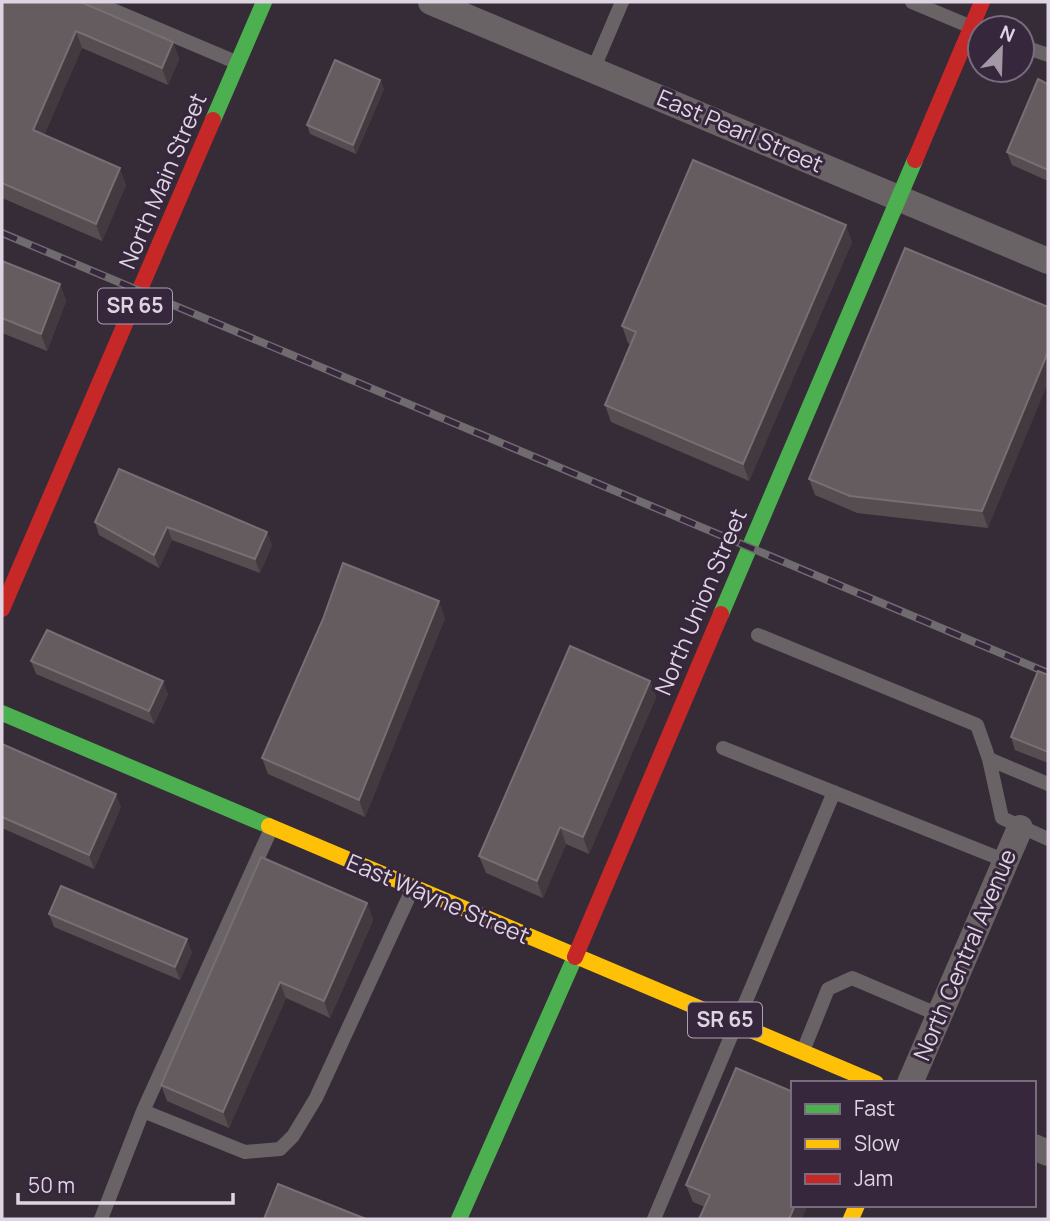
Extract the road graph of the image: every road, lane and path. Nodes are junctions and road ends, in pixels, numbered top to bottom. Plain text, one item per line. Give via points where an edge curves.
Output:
1 (94, 2) edge
2 (264, 2) edge
3 (431, 2) edge
4 (622, 2) edge
5 (912, 2) edge
6 (966, 24) edge
7 (966, 50) edge
8 (238, 63) junction
9 (593, 70) junction
10 (900, 199) junction
11 (1048, 261) edge
12 (2, 609) edge
13 (758, 635) dead end
14 (2, 713) edge
15 (723, 748) dead end
16 (989, 759) junction
17 (1048, 784) edge
18 (834, 792) junction
19 (272, 828) junction
20 (1020, 828) junction
21 (1048, 839) edge
22 (1006, 861) junction
23 (413, 888) junction
24 (575, 957) junction
25 (939, 1014) junction
26 (736, 1025) junction
27 (803, 1053) junction
28 (871, 1081) edge
29 (911, 1081) edge
30 (143, 1111) junction
31 (101, 1219) edge
32 (459, 1219) edge
33 (654, 1219) edge

1 - 8 lane
2 - 8 main road, North Main Street / SR 65
3 - 9 street, East Pearl Street
4 - 9 lane
5 - 6 lane
7 - 10 main road, North Union Street
8 - 12 main road, North Main Street / SR 65
9 - 10 street, East Pearl Street
10 - 11 street, East Pearl Street
10 - 24 main road, North Union Street
13 - 16 lane via 977,725
14 - 19 main road, East Wayne Street / SR 65
15 - 18 lane
16 - 17 lane
16 - 20 lane via 1002,818
18 - 22 lane
18 - 26 lane
19 - 23 main road, East Wayne Street / SR 65
19 - 30 lane
20 - 21 lane
20 - 22 street, North Central Avenue
22 - 25 street, North Central Avenue
23 - 24 main road, East Wayne Street / SR 65
23 - 30 lane via 316,1098 280,1149 245,1152
24 - 26 main road, East Wayne Street / SR 65
24 - 32 main road, North Union Street
25 - 27 lane via 852,978 828,989
25 - 29 street, North Central Avenue
26 - 27 main road, East Wayne Street / SR 65
26 - 33 lane
27 - 28 main road, East Wayne Street / SR 65
30 - 31 lane

